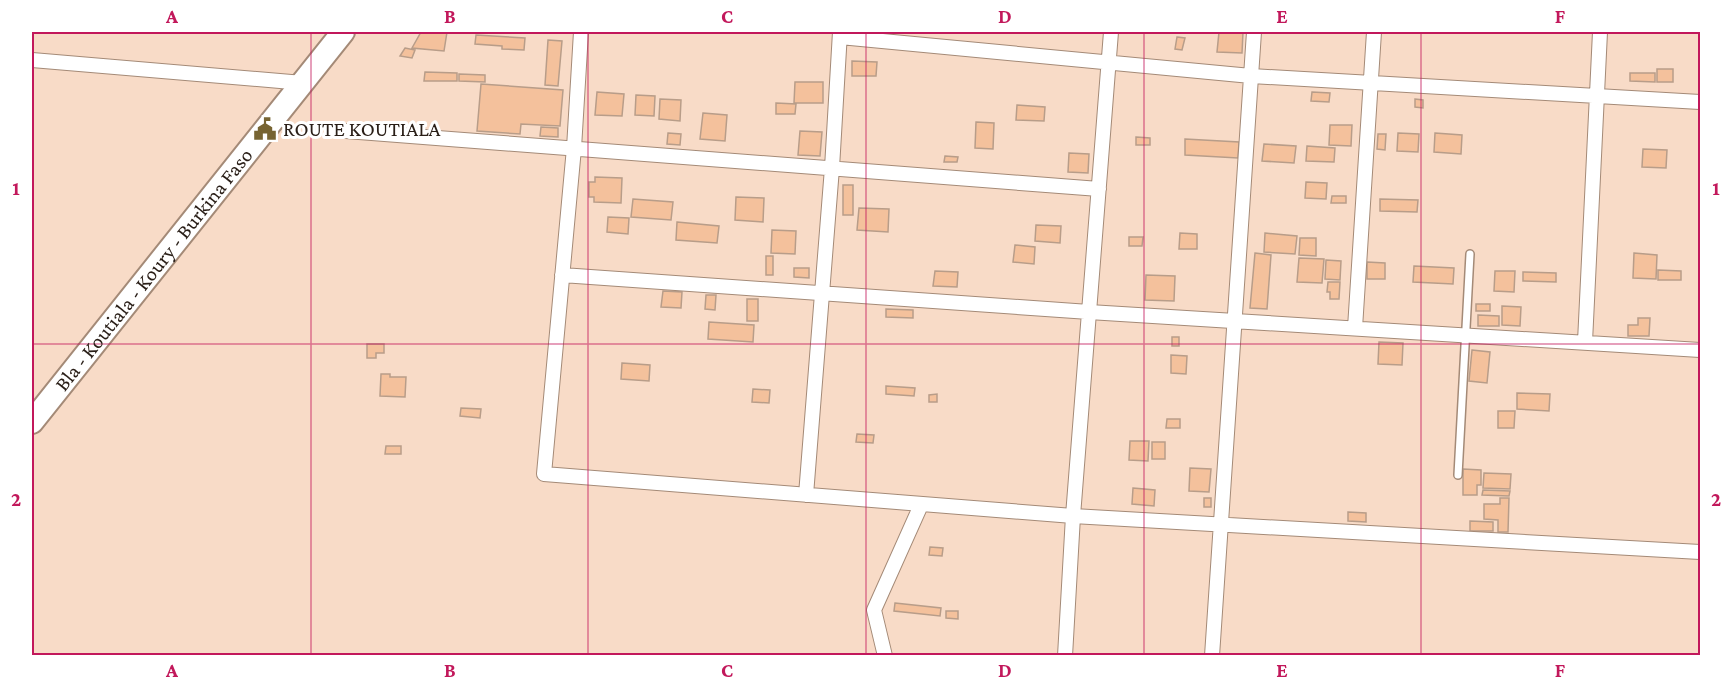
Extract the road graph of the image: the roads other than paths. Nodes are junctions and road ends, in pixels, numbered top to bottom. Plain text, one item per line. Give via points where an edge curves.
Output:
1 (343, 32) edge
2 (581, 32) edge
3 (1111, 32) edge
4 (1254, 32) edge
5 (1374, 32) edge
6 (1600, 32) edge
7 (840, 34) edge
8 (32, 60) edge
9 (1109, 62) junction
10 (1251, 76) junction
11 (1371, 82) junction
12 (303, 83) junction
13 (1597, 96) junction
14 (1701, 102) edge
15 (333, 130) dead end
16 (574, 148) junction
17 (832, 168) junction
18 (1099, 189) junction
19 (1470, 254) dead end
20 (562, 275) junction
21 (822, 293) junction
22 (1089, 312) junction
23 (1235, 321) junction
24 (1355, 328) junction
25 (1465, 335) junction
26 (1585, 342) junction
27 (1701, 350) edge
28 (32, 422) edge
29 (1458, 476) dead end
30 (806, 495) junction
31 (921, 505) junction
32 (1073, 516) junction
33 (1221, 524) junction
34 (1701, 552) edge
35 (885, 656) edge
36 (1065, 656) edge
37 (1212, 656) edge

1 - 12 main road, Bla - Koutiala - Koury - Burkina Faso
2 - 16 street
3 - 9 street
4 - 10 street
5 - 11 street
6 - 13 street
7 - 9 street
7 - 17 street
8 - 12 street
9 - 10 street
9 - 18 street
10 - 11 street
10 - 23 street
11 - 13 street
11 - 24 street
12 - 28 main road, Bla - Koutiala - Koury - Burkina Faso
13 - 14 street
13 - 26 street
15 - 16 street
16 - 17 street
16 - 20 street
17 - 18 street
17 - 21 street
18 - 22 street
19 - 25 lane
20 - 21 street
20 - 30 street via 544,474
21 - 22 street
21 - 30 street
22 - 23 street
22 - 32 street
23 - 24 street
23 - 33 street
24 - 25 street
25 - 26 street
25 - 29 lane
26 - 27 street
30 - 31 street
31 - 32 street
31 - 35 street via 874,610
32 - 33 street
32 - 36 street
33 - 34 street
33 - 37 street

